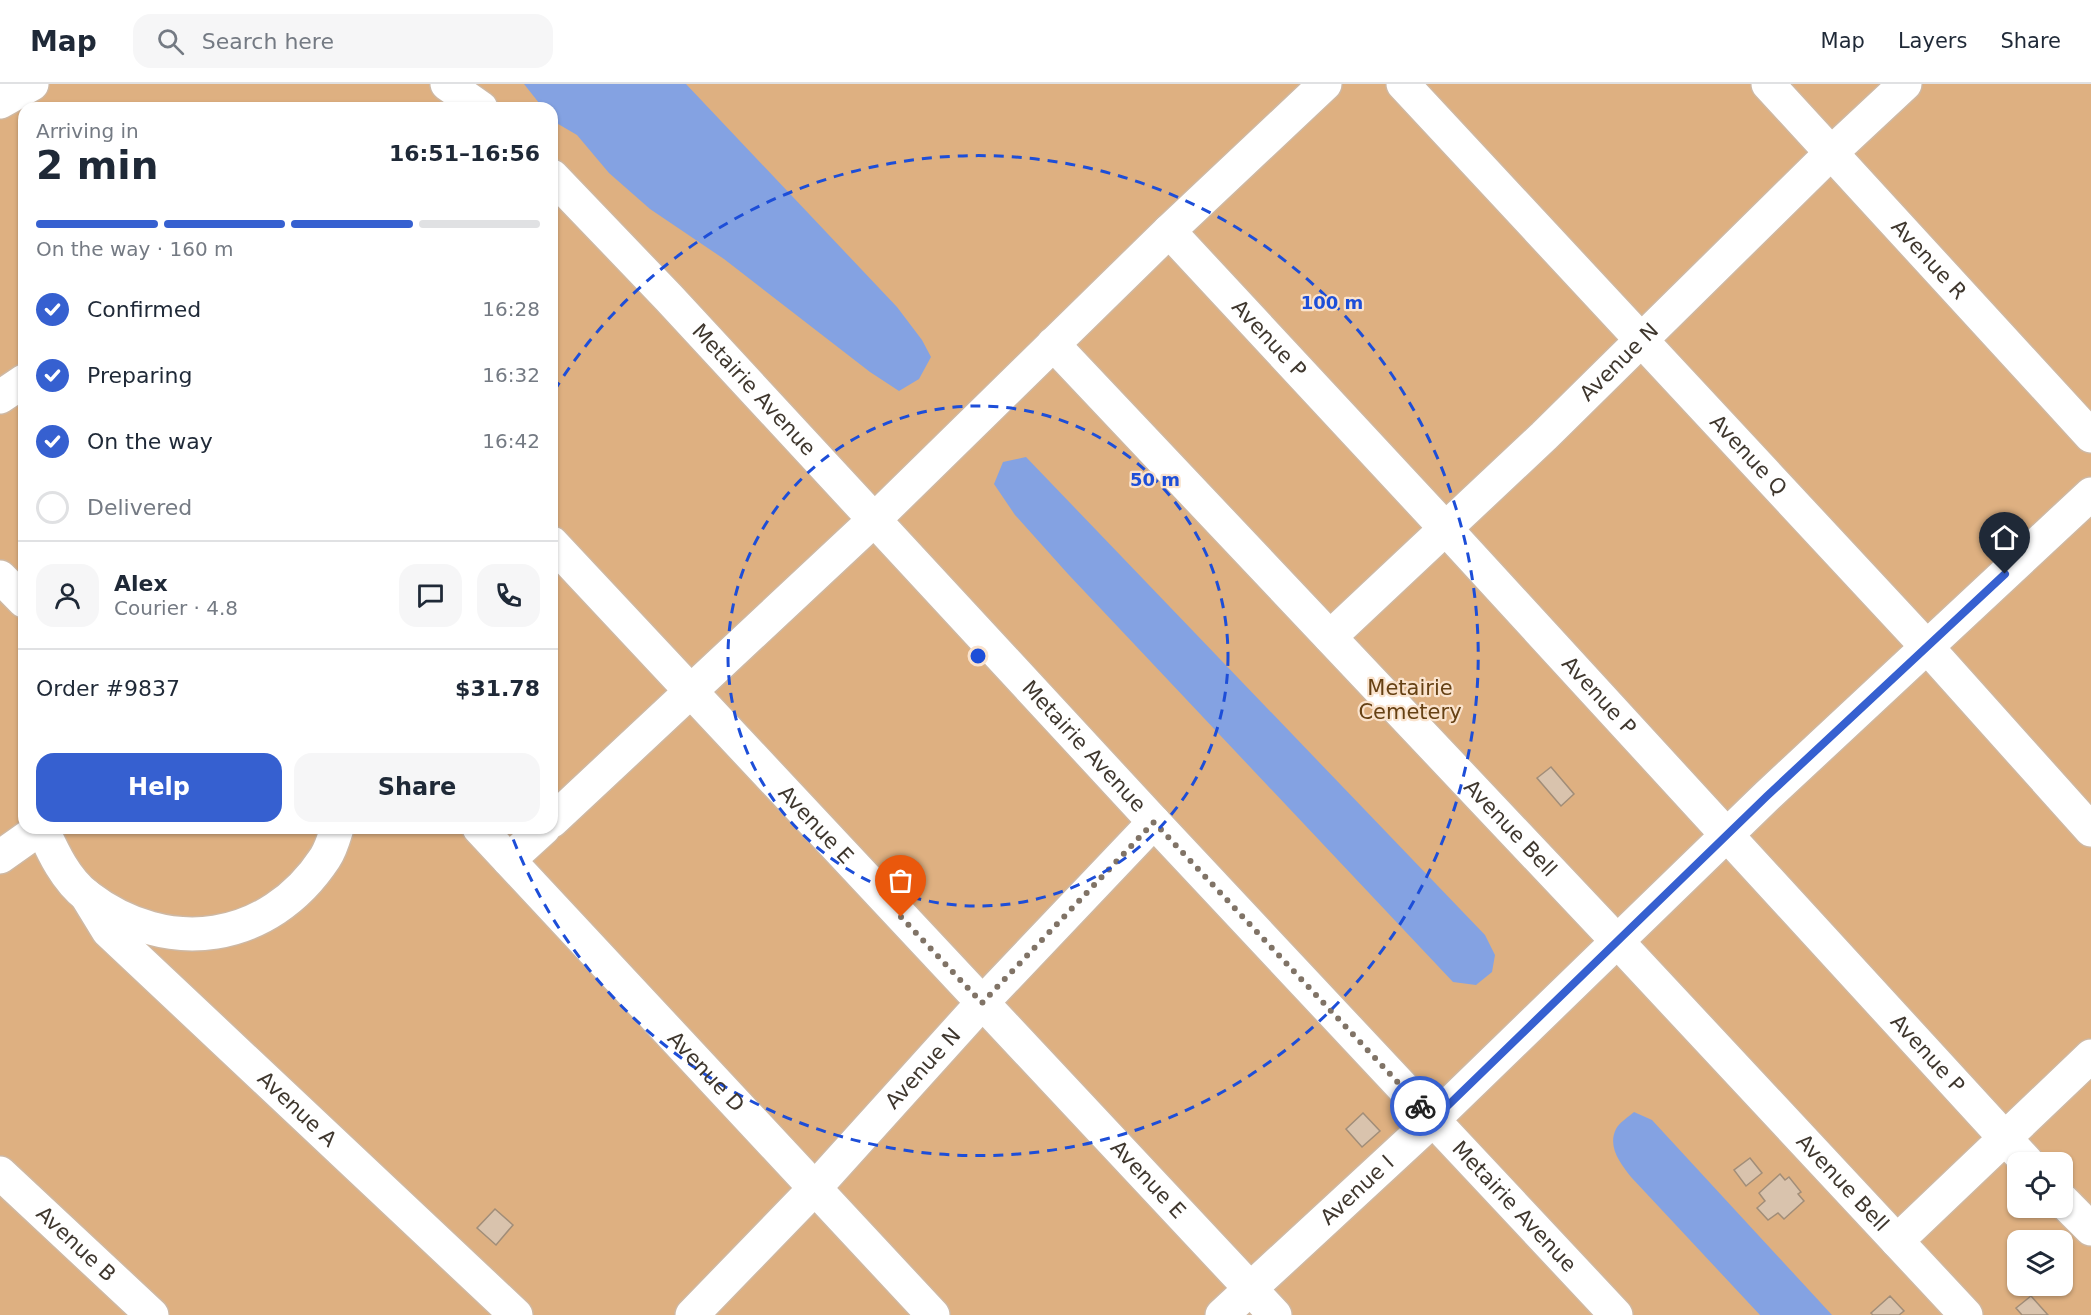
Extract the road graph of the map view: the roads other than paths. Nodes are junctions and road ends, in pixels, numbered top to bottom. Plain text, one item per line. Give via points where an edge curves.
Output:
1 (32, 84) edge
2 (447, 84) edge
3 (1325, 84) edge
4 (1403, 84) edge
5 (1768, 84) edge
6 (1905, 84) edge
7 (0, 102) edge
8 (472, 102) edge
9 (1831, 153) junction
10 (558, 182) edge
11 (1169, 231) junction
12 (1642, 341) junction
13 (1053, 344) junction
14 (18, 385) edge
15 (0, 397) edge
16 (2091, 436) edge
17 (2091, 494) edge
18 (875, 519) junction
19 (1446, 529) junction
20 (558, 549) edge
21 (0, 577) edge
22 (18, 595) edge
23 (1330, 637) junction
24 (1927, 647) junction
25 (691, 692) junction
26 (558, 815) edge
27 (1154, 822) junction
28 (2091, 830) edge
29 (33, 834) edge
30 (44, 834) edge
31 (335, 834) edge
32 (485, 834) edge
33 (537, 834) edge
34 (1726, 835) junction
35 (0, 857) edge
36 (509, 860) junction
37 (86, 895) junction
38 (1617, 941) junction
39 (982, 1003) junction
40 (2091, 1056) edge
41 (1433, 1120) junction
42 (2004, 1139) junction
43 (2017, 1152) edge
44 (0, 1173) edge
45 (815, 1188) junction
46 (2073, 1211) edge
47 (2091, 1229) edge
48 (1897, 1241) junction
49 (1250, 1288) junction
50 (152, 1315) edge
51 (516, 1315) edge
52 (692, 1315) edge
53 (933, 1315) edge
54 (1222, 1315) edge
55 (1275, 1315) edge
56 (1616, 1315) edge
57 (1966, 1315) edge

1 - 7 lane
2 - 8 lane
3 - 11 lane
4 - 12 lane, Avenue Q
5 - 9 lane, Avenue R
6 - 9 lane, Avenue N
9 - 12 lane, Avenue N
9 - 16 lane, Avenue R
10 - 18 lane, Metairie Avenue
11 - 13 lane
11 - 19 lane, Avenue P
12 - 19 lane, Avenue N
12 - 24 lane, Avenue Q
13 - 18 lane
13 - 23 lane, Avenue Bell
14 - 15 lane
17 - 24 lane, Avenue I
18 - 25 lane
18 - 27 lane, Metairie Avenue
19 - 23 lane, Avenue N
19 - 34 lane, Avenue P
20 - 25 lane, Avenue E
21 - 22 lane
23 - 38 lane, Avenue Bell
24 - 28 lane, Avenue Q
24 - 34 lane, Avenue I
25 - 26 lane
25 - 39 lane, Avenue E
27 - 39 lane, Avenue N
27 - 41 lane, Metairie Avenue
29 - 35 lane
30 - 37 lane via 59,863
31 - 37 lane via 327,856 300,891 256,921 207,934 171,934 128,922
32 - 36 lane, Avenue D
33 - 36 lane
34 - 38 lane, Avenue I
34 - 42 lane, Avenue P
36 - 45 lane, Avenue D
37 - 51 lane, Avenue A via 108,932
38 - 41 lane, Avenue I
38 - 48 lane, Avenue Bell
39 - 45 lane, Avenue N
39 - 49 lane, Avenue E
40 - 42 lane
41 - 49 lane, Avenue I
41 - 56 lane, Metairie Avenue
42 - 43 lane, Avenue P
42 - 48 lane
44 - 50 lane, Avenue B
45 - 52 lane, Avenue N
45 - 53 lane, Avenue D
46 - 47 lane
48 - 57 lane, Avenue Bell
49 - 54 lane, Avenue I
49 - 55 lane, Avenue E

